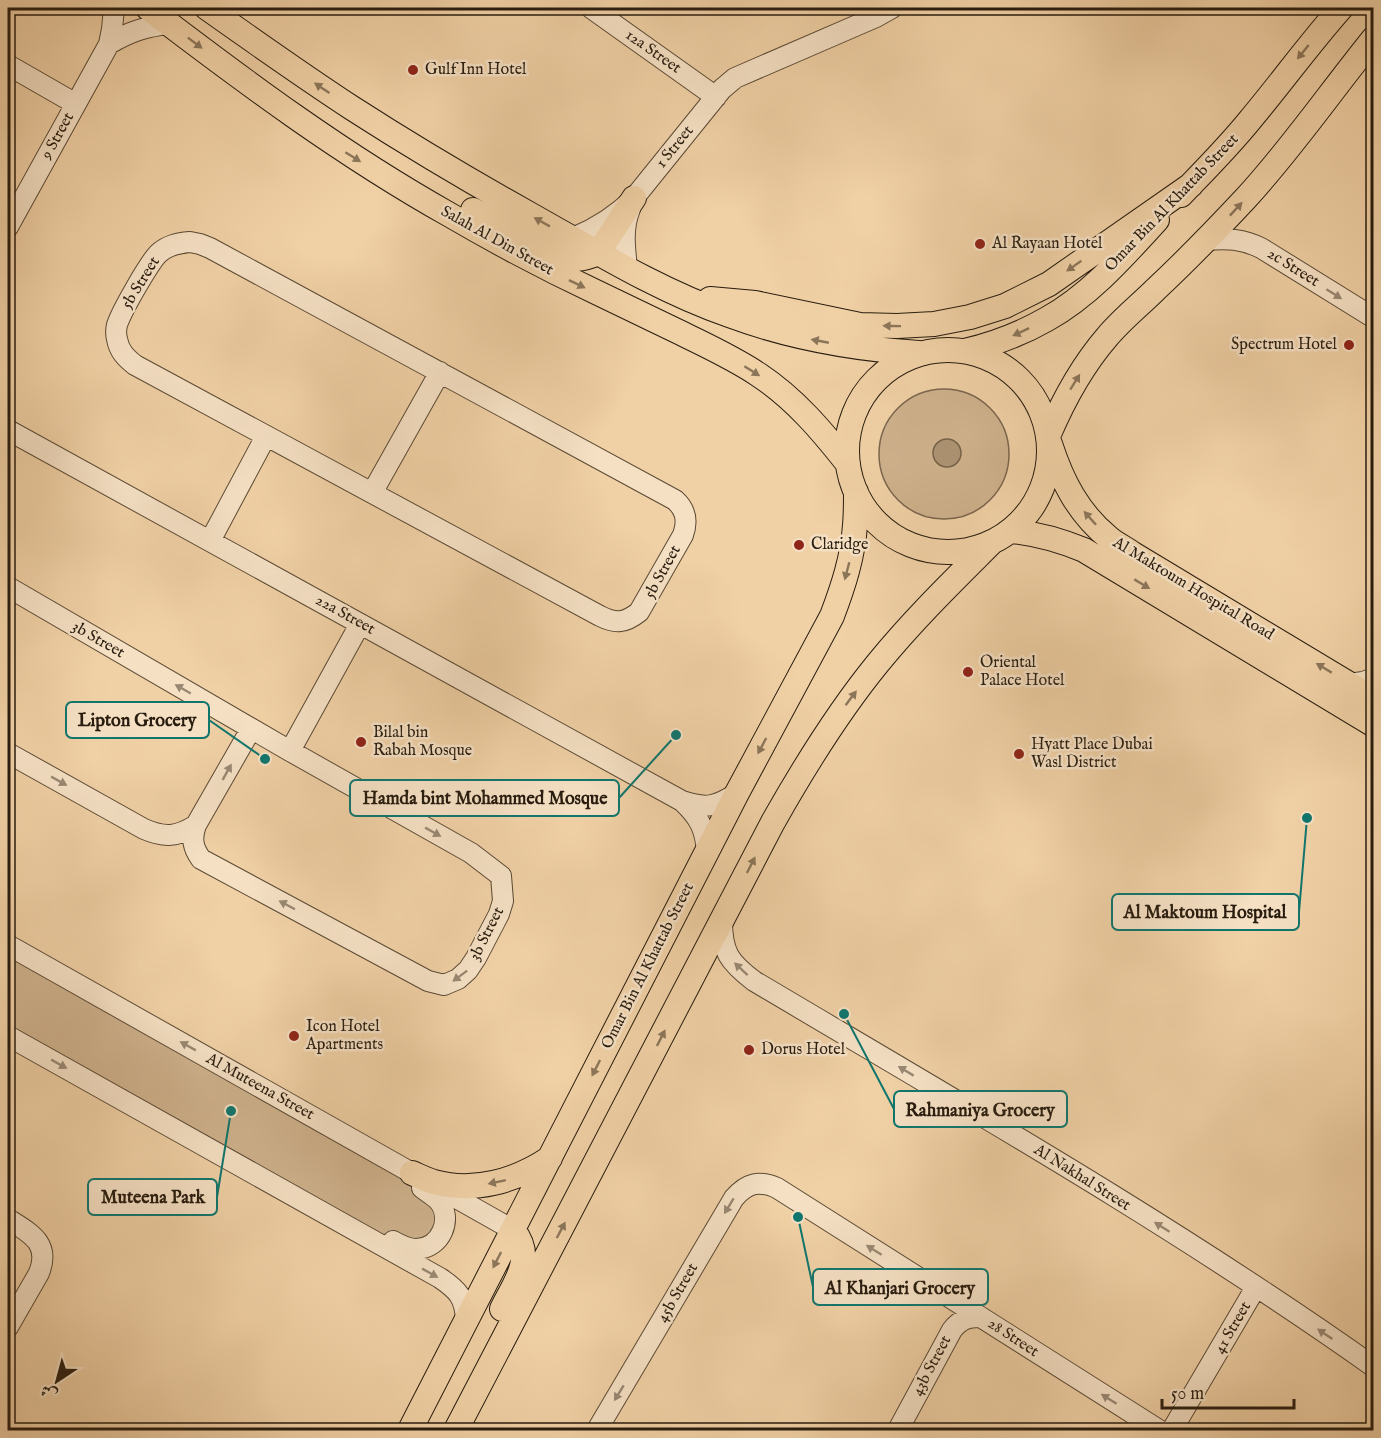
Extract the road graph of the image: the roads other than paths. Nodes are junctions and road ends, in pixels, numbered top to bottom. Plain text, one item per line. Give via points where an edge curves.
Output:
1 (114, 8) edge
2 (148, 8) edge
3 (207, 8) edge
4 (591, 8) edge
5 (892, 8) edge
6 (1341, 8) edge
7 (170, 24) junction
8 (1374, 38) edge
9 (109, 44) junction
10 (8, 65) edge
11 (716, 97) junction
12 (76, 104) junction
13 (1191, 185) junction
14 (634, 198) junction
15 (422, 199) junction
16 (8, 227) edge
17 (573, 238) junction
18 (1206, 240) junction
19 (598, 253) junction
20 (627, 268) junction
21 (687, 298) junction
22 (1374, 318) edge
23 (965, 351) junction
24 (920, 353) junction
25 (440, 372) junction
26 (8, 430) edge
27 (266, 436) junction
28 (1050, 439) junction
29 (848, 464) junction
30 (856, 492) junction
31 (372, 493) junction
32 (1012, 531) junction
33 (210, 541) junction
34 (991, 543) junction
35 (8, 587) edge
36 (360, 624) junction
37 (1374, 678) edge
38 (1349, 684) junction
39 (1374, 699) edge
40 (1374, 725) edge
41 (251, 729) junction
42 (290, 752) junction
43 (8, 753) edge
44 (737, 793) junction
45 (682, 801) junction
46 (196, 825) junction
47 (707, 851) junction
48 (722, 921) junction
49 (8, 945) edge
50 (8, 1036) edge
51 (342, 1133) junction
52 (550, 1158) junction
53 (238, 1165) junction
54 (412, 1173) junction
55 (777, 1188) joint
56 (8, 1219) edge
57 (513, 1230) junction
58 (1256, 1287) junction
59 (979, 1317) junction
60 (466, 1320) junction
61 (8, 1327) edge
62 (1374, 1367) edge
63 (480, 1385) junction
64 (410, 1431) edge
65 (456, 1431) edge
66 (597, 1431) edge
67 (898, 1431) edge
68 (1159, 1431) edge
69 (1172, 1431) edge

1 - 9 street, 9 Street
2 - 7 main road, Salah Al Din Street
17 -> 3 main road via 437,162
4 - 11 street, 12a Street
5 - 11 street, 1 Street via 735,78
6 -> 13 main road, Omar Bin Al Khattab Street
7 - 9 street via 138,29
7 -> 15 main road, Salah Al Din Street via 307,126
18 -> 8 main road via 1248,196
9 - 12 street, 9 Street
10 - 12 street
11 - 14 street, 1 Street
12 - 16 street, 9 Street
13 -> 21 main road via 1049,284 1005,306 970,317 934,324 860,325 755,303
13 -> 23 main road, Omar Bin Al Khattab Street via 1076,300 1020,333
14 - 17 street, 1 Street via 607,222
14 - 19 main road
14 - 20 street, 1 Street via 625,232
15 - 19 main road via 437,198 467,207 568,258
15 -> 29 main road, Salah Al Din Street via 561,276 744,365 799,407
17 - 19 main road
18 -> 22 street, 2c Street via 1228,238 1261,248
28 -> 18 main road via 1086,364 1130,313
19 - 20 main road
20 - 21 main road
24 -> 21 main road via 811,340 727,315
23 - 24 main road
23 - 28 main road via 989,358 1011,371 1029,389 1042,410
24 - 29 main road via 898,363 864,394 849,432
25 - 27 street, 5b Street via 210,248 190,242 168,247 151,262 121,316 116,338 120,349 135,365
25 - 31 street
25 - 31 street, 5b Street via 681,505 686,528 646,603 631,618 610,621
26 - 33 street, 22a Street
27 - 31 street, 5b Street
27 - 33 street
28 - 32 main road via 1038,499
38 -> 28 main road, Al Maktoum Hospital Road via 1109,538 1072,496 1059,471
29 - 30 main road
30 - 34 main road via 873,519 898,539 918,547 960,552
30 -> 44 main road, Omar Bin Al Khattab Street via 850,560 832,616
32 - 34 main road
32 -> 40 main road, Al Maktoum Hospital Road via 1061,540 1084,550
33 - 36 street, 22a Street
48 -> 34 main road via 821,740 908,628
41 -> 35 street, 3b Street
36 - 42 street
36 - 45 street, 22a Street
37 - 38 street
38 - 39 main road, Al Maktoum Hospital Road
41 - 42 street, 3b Street
46 -> 41 street
42 -> 46 street, 3b Street via 471,853 501,876 504,901 499,914 476,958 458,979 444,985 428,981 209,864 196,852
43 -> 46 street via 157,835 172,836
44 - 45 street, 22a Street via 711,806
44 - 47 main road, Omar Bin Al Khattab Street
45 - 47 street, 22a Street via 701,823
47 -> 52 main road, Omar Bin Al Khattab Street
58 -> 48 street, Al Nakhal Street via 754,981 728,956
63 -> 48 main road
51 -> 49 street, Al Muteena Street
50 -> 53 street
51 - 53 street via 439,1200 445,1222 441,1236 430,1246 416,1249 402,1245 274,1174
51 - 54 street, Al Muteena Street
52 -> 54 main road via 518,1177 478,1186 433,1182
52 - 57 main road, Omar Bin Al Khattab Street
53 -> 60 street via 455,1288 462,1297
54 - 57 street, Al Muteena Street
59 -> 55 street, 28 Street
55 -> 66 street, 45b Street via 768,1184 749,1185 734,1198
56 - 61 street via 36,1239 43,1255 39,1273
57 -> 60 main road, Omar Bin Al Khattab Street
57 - 63 main road via 524,1248 524,1260 481,1355
62 -> 58 street, Al Nakhal Street
58 - 69 street, 41 Street
59 - 67 street, 43b Street via 964,1319 952,1330
68 -> 59 street, 28 Street
60 - 64 main road, Omar Bin Al Khattab Street
63 - 65 main road

